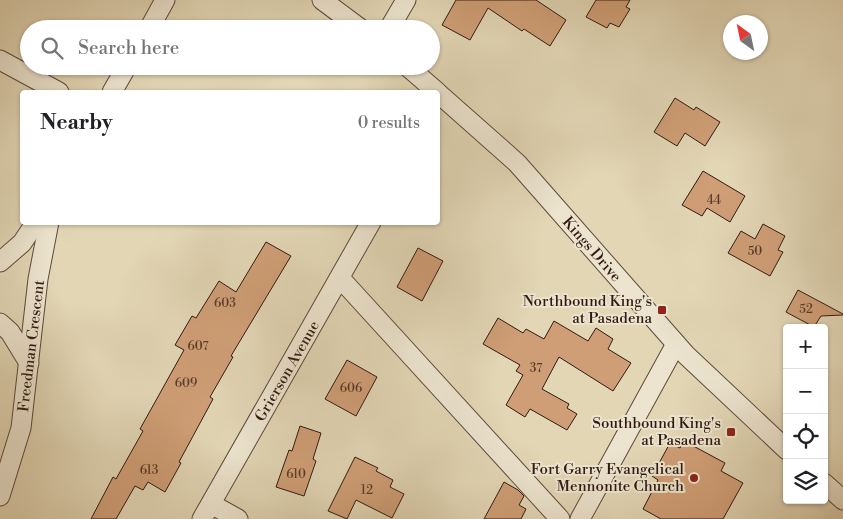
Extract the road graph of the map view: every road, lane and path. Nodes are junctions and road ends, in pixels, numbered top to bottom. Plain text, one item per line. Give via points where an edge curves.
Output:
1 (165, 0) edge
2 (322, 0) edge
3 (406, 0) edge
4 (153, 20) edge
5 (349, 20) edge
6 (394, 20) edge
7 (0, 60) edge
8 (20, 71) edge
9 (28, 75) edge
10 (122, 75) edge
11 (416, 75) edge
12 (55, 90) edge
13 (113, 90) edge
14 (432, 90) edge
15 (440, 98) edge
16 (34, 225) edge
17 (48, 225) edge
18 (369, 225) edge
19 (0, 262) edge
20 (340, 278) junction
21 (0, 323) edge
22 (676, 344) junction
23 (29, 363) junction
24 (783, 446) edge
25 (828, 487) edge
26 (0, 496) edge
27 (843, 500) edge
28 (207, 512) edge
29 (238, 519) edge
30 (560, 519) edge
31 (580, 519) edge

1 - 4 street
2 - 5 street
3 - 6 street
7 - 8 street
9 - 12 street
10 - 13 street
11 - 14 street, Kings Drive
15 - 22 street, Kings Drive via 517,163
16 - 19 street via 22,243
17 - 23 street, Freedman Crescent via 38,279
18 - 20 street, Grierson Avenue
20 - 28 street, Grierson Avenue
20 - 30 street
21 - 23 street via 10,332
22 - 24 street, Kings Drive
22 - 31 street
23 - 26 street, Freedman Crescent via 21,428
25 - 27 street
28 - 29 street

